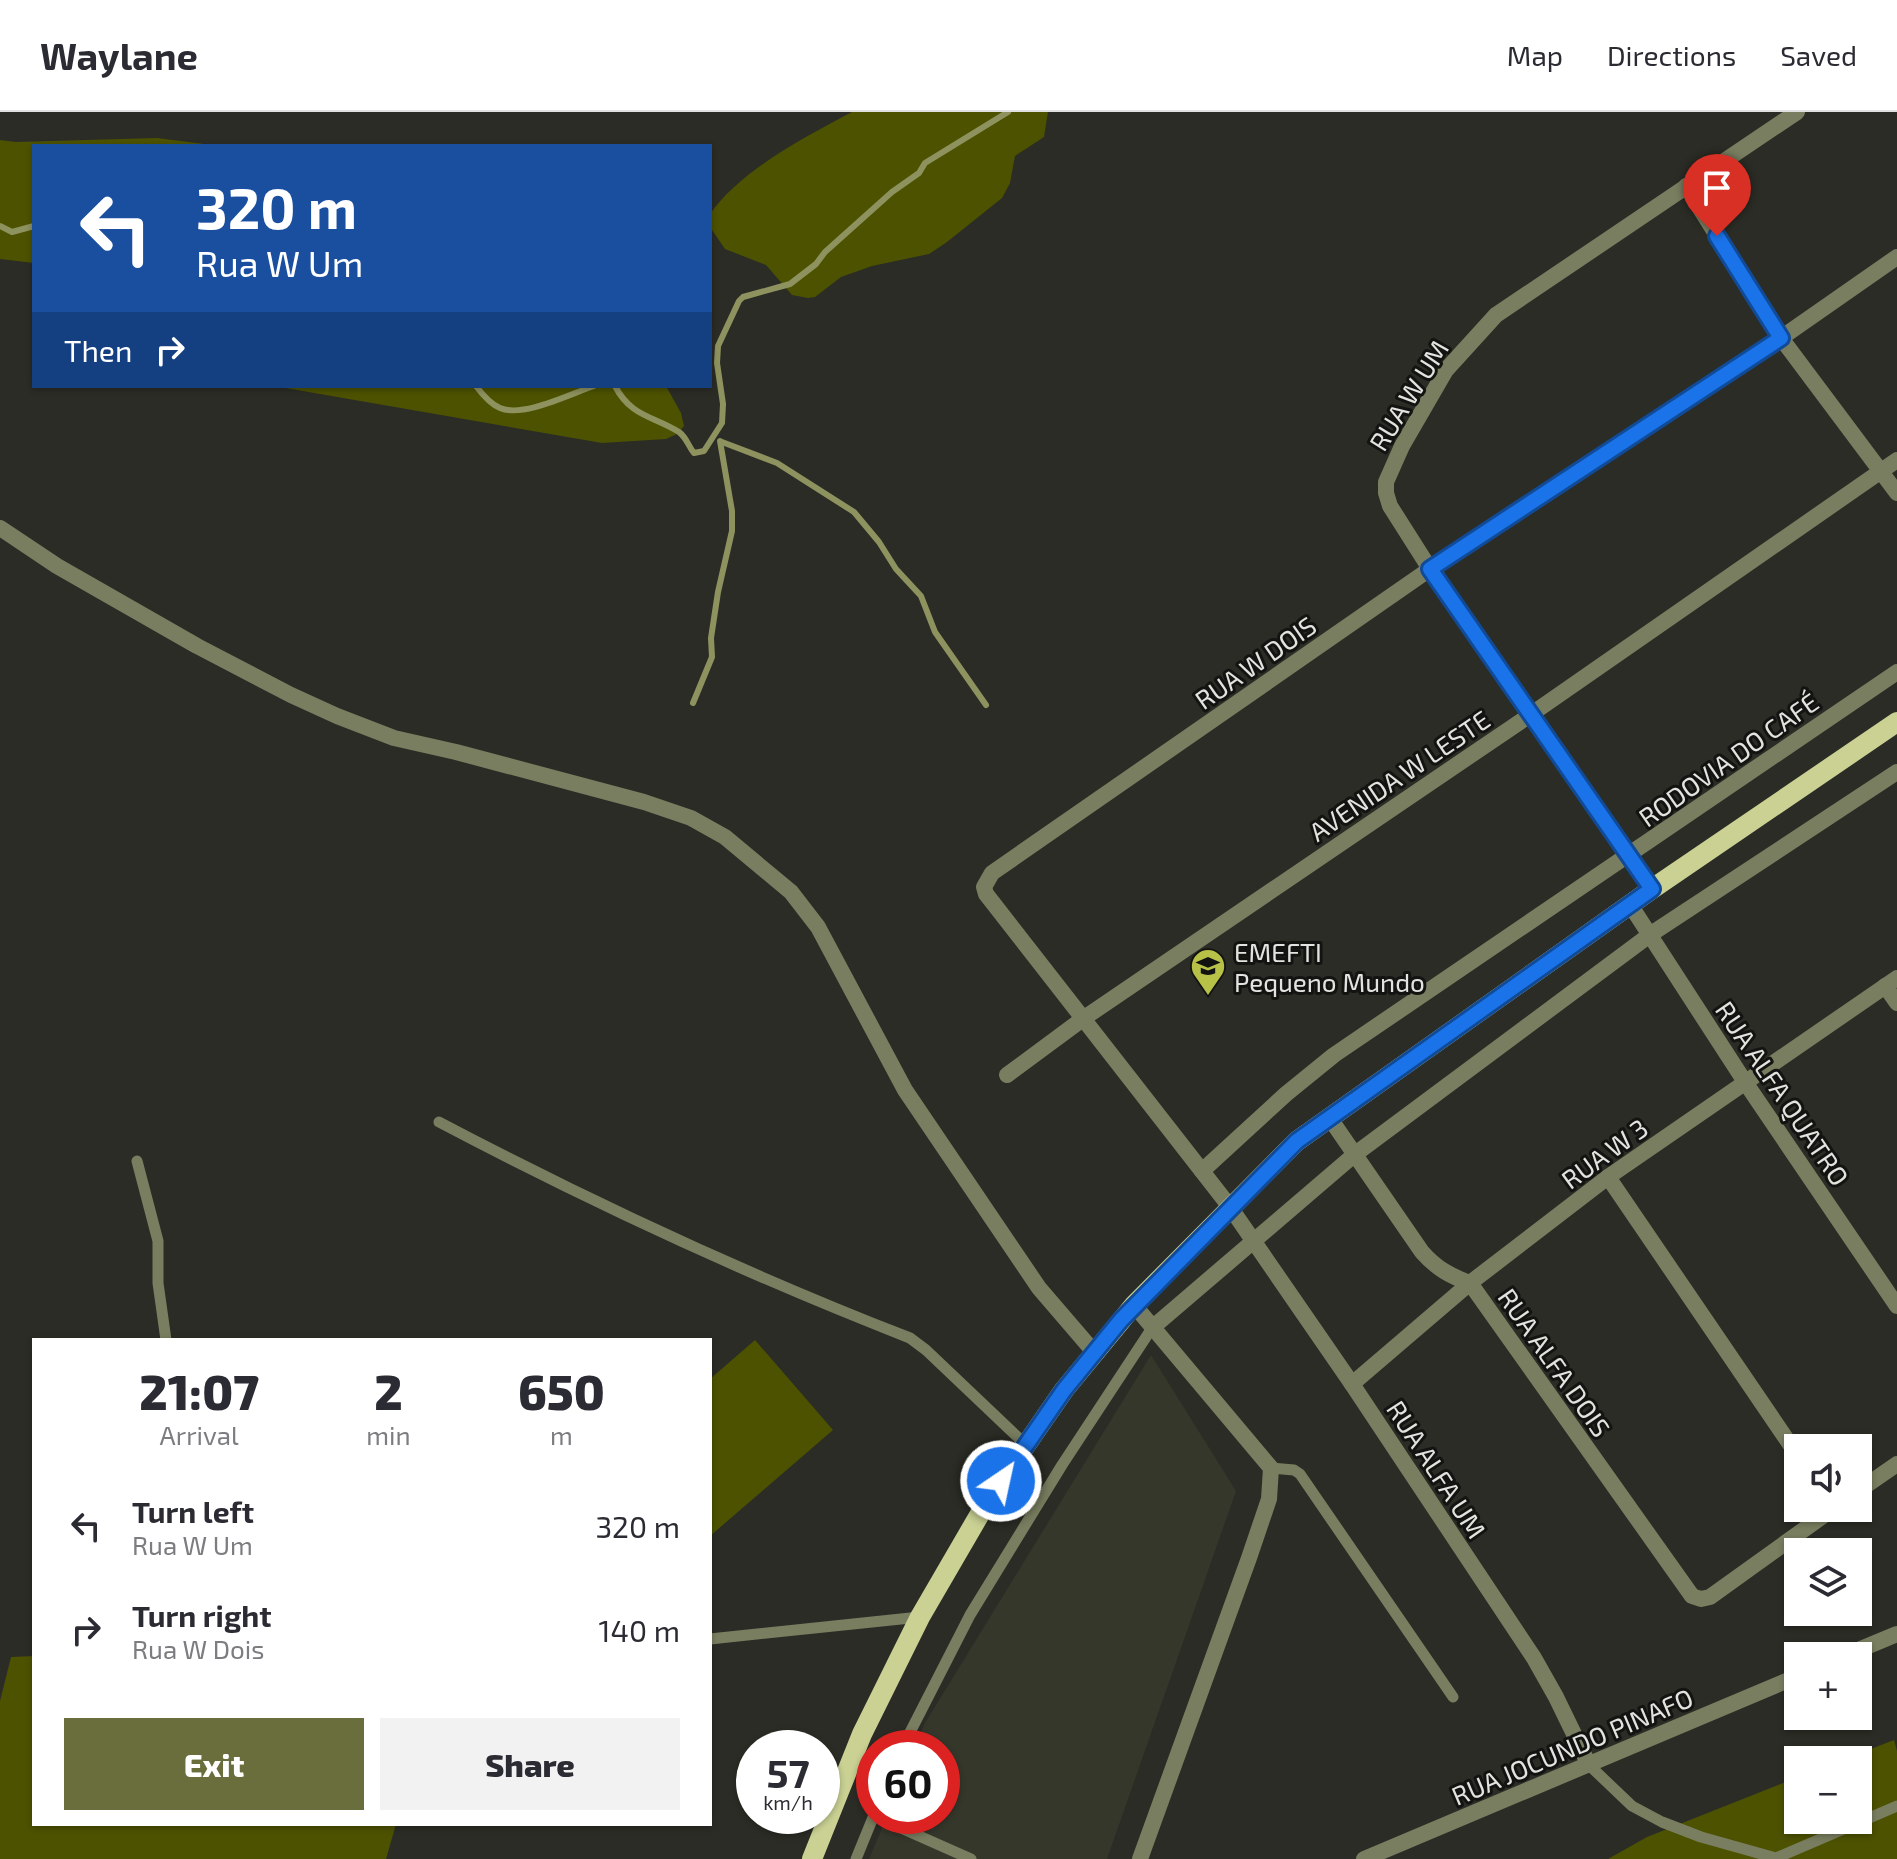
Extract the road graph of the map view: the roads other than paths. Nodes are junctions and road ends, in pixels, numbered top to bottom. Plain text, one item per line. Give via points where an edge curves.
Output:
1 (1797, 112) edge
2 (1686, 186) junction
3 (1897, 257) edge
4 (1781, 338) junction
5 (1897, 460) edge
6 (1881, 471) junction
7 (1897, 493) edge
8 (0, 528) edge
9 (1430, 569) junction
10 (1897, 672) edge
11 (1530, 715) junction
12 (1897, 722) edge
13 (1897, 772) edge
14 (1629, 856) junction
15 (1652, 889) junction
16 (1631, 906) junction
17 (1651, 934) junction
18 (1891, 982) edge
19 (1897, 1003) edge
20 (1084, 1018) junction
21 (1007, 1075) dead end
22 (1745, 1082) junction
23 (1329, 1117) junction
24 (439, 1122) dead end
25 (1354, 1155) junction
26 (137, 1161) dead end
27 (1202, 1171) junction
28 (1608, 1177) junction
29 (1230, 1207) junction
30 (1254, 1242) junction
31 (1470, 1283) junction
32 (1134, 1305) junction
33 (1897, 1306) edge
34 (1152, 1328) junction
35 (166, 1338) edge
36 (1094, 1352) junction
37 (1352, 1384) junction
38 (1784, 1435) edge
39 (1026, 1445) junction
40 (1897, 1464) edge
41 (1271, 1468) junction
42 (1872, 1481) edge
43 (1814, 1522) edge
44 (920, 1617) junction
45 (1897, 1634) edge
46 (712, 1639) edge
47 (1872, 1644) edge
48 (1784, 1682) edge
49 (1453, 1697) dead end
50 (911, 1730) edge
51 (1589, 1765) junction
52 (1897, 1806) edge
53 (866, 1834) edge
54 (915, 1834) edge
55 (812, 1859) edge
56 (856, 1859) edge
57 (971, 1859) edge
58 (1140, 1859) edge
59 (1364, 1859) edge

1 - 2 street, RUA W UM
2 - 4 street
2 - 9 street, RUA W UM via 1496,315 1446,370 1386,482 1390,506
3 - 4 street, RUA W DOIS
4 - 6 street
4 - 9 street, RUA W DOIS
5 - 6 street, AVENIDA W LESTE
6 - 7 street
6 - 11 street, AVENIDA W LESTE
8 - 36 street via 197,646 337,716 394,738 644,802 725,837 791,892 818,927 905,1090 1039,1288
9 - 11 street, RUA W UM
9 - 20 street, RUA W DOIS via 986,880 986,894
10 - 14 street, RODOVIA DO CAFÉ
11 - 14 street, RUA W UM
11 - 20 street, AVENIDA W LESTE
12 - 15 main road
13 - 17 street
14 - 15 street, RUA W UM
14 - 27 street, RODOVIA DO CAFÉ via 1334,1055
15 - 16 main road
16 - 17 street, RUA ALFA QUATRO
16 - 23 main road
17 - 22 street, RUA ALFA QUATRO
17 - 25 street
18 - 19 street
18 - 22 street, RUA W 3
20 - 21 street, AVENIDA W LESTE
20 - 27 street, RUA W DOIS
22 - 28 street, RUA W 3
22 - 33 street, RUA ALFA QUATRO
23 - 25 street, RUA ALFA DOIS
23 - 29 main road
24 - 39 lane via 723,1262 910,1338
25 - 30 street
25 - 31 street, RUA ALFA DOIS via 1428,1259
26 - 35 lane via 158,1241
27 - 29 street, RUA W DOIS
28 - 31 street, RUA W 3
28 - 38 street
29 - 30 street, RUA ALFA UM
29 - 32 main road
30 - 34 street
30 - 37 street, RUA ALFA UM
31 - 37 street, RUA W 3
31 - 43 street, RUA ALFA DOIS via 1692,1596 1710,1597
32 - 34 street
32 - 36 main road
34 - 41 street
34 - 50 lane via 970,1615
36 - 39 main road
37 - 51 street, RUA ALFA UM via 1534,1658
39 - 44 main road
40 - 42 street
41 - 49 lane via 1300,1474
41 - 58 street via 1269,1499
44 - 46 lane
44 - 55 main road via 862,1734
45 - 47 street
48 - 51 street, RUA JOCUNDO PINAFO
51 - 52 lane via 1632,1806 1662,1822 1776,1858
51 - 59 street, RUA JOCUNDO PINAFO
53 - 56 lane
54 - 57 lane

